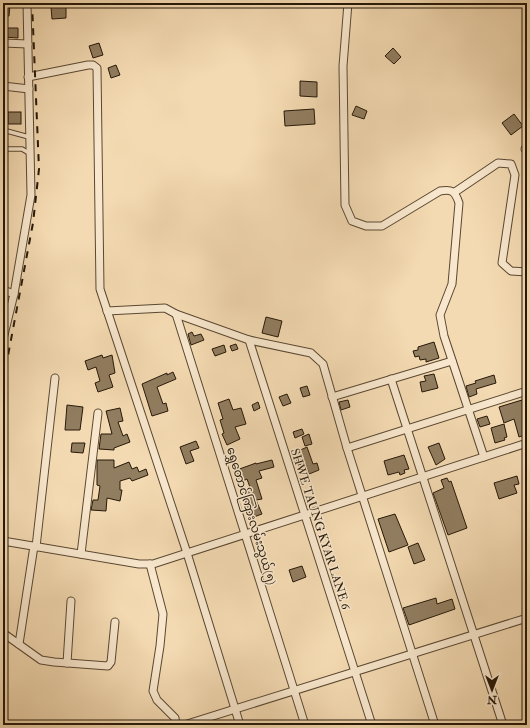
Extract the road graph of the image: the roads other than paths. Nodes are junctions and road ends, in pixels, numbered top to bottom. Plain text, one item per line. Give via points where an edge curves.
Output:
1 (27, 3) edge
2 (348, 3) edge
3 (3, 42) edge
4 (28, 44) junction
5 (28, 76) junction
6 (3, 86) edge
7 (28, 89) junction
8 (3, 130) edge
9 (29, 137) junction
10 (3, 149) edge
11 (29, 153) junction
12 (455, 192) junction
13 (527, 272) edge
14 (3, 290) edge
15 (14, 294) junction
16 (107, 311) junction
17 (176, 314) junction
18 (3, 339) edge
19 (249, 340) junction
20 (452, 361) junction
21 (55, 378) dead end
22 (391, 379) junction
23 (527, 392) edge
24 (332, 398) junction
25 (468, 409) junction
26 (98, 412) dead end
27 (407, 428) junction
28 (527, 443) edge
29 (347, 448) junction
30 (484, 457) junction
31 (422, 476) junction
32 (362, 495) junction
33 (304, 515) junction
34 (245, 534) junction
35 (3, 541) edge
36 (35, 546) junction
37 (187, 553) junction
38 (81, 554) junction
39 (150, 564) junction
40 (71, 601) dead end
41 (527, 618) edge
42 (115, 622) dead end
43 (3, 633) edge
44 (474, 635) junction
45 (19, 644) junction
46 (414, 654) junction
47 (67, 663) junction
48 (354, 672) junction
49 (294, 691) junction
50 (235, 710) junction
51 (199, 723) edge
52 (176, 725) edge
53 (184, 725) edge
54 (240, 725) edge
55 (305, 725) edge
56 (372, 725) edge
57 (435, 725) edge
58 (503, 725) edge

1 - 4 street
2 - 12 street via 343,66 345,205 352,221 366,226 382,226 440,190 450,189
3 - 4 street
4 - 5 street
5 - 7 street
5 - 16 street via 88,65 97,68 100,289
6 - 7 street
7 - 9 street
8 - 9 lane
9 - 11 street
10 - 11 lane via 22,149
11 - 15 street via 31,194
12 - 13 street via 498,163 511,164 515,175 502,263 511,271
12 - 20 street via 459,203 452,284 440,315
14 - 15 street
15 - 18 street
16 - 17 street via 165,308
16 - 37 street
17 - 19 street
17 - 34 street, ရွှေတောင်ကြားလမ်းသွယ်(၅)
19 - 24 street via 311,353 317,357 323,364
19 - 33 street, SHWE TAUNG KYAR LANE 6
20 - 22 street
20 - 25 street
21 - 36 street
22 - 24 street
22 - 27 street
23 - 25 street
24 - 29 street
25 - 27 street
25 - 30 street
26 - 38 street
27 - 29 street
27 - 31 street
28 - 30 street
29 - 32 street
30 - 31 street
31 - 32 street
31 - 44 street
32 - 33 street
32 - 46 street
33 - 34 street
33 - 48 street, SHWE TAUNG KYAR LANE 6
34 - 37 street
34 - 49 street, ရွှေတောင်ကြားလမ်းသွယ်(၅)
35 - 36 street
36 - 38 street
36 - 45 street
37 - 39 street
37 - 50 street
38 - 39 street
39 - 52 street via 163,614 153,691 157,700 175,718
40 - 47 street
41 - 44 street
42 - 47 street via 111,662 108,666
43 - 45 street
44 - 46 street
44 - 58 street
45 - 47 street via 41,660
46 - 48 street
46 - 57 street
48 - 49 street
48 - 56 street, SHWE TAUNG KYAR LANE 6
49 - 50 street
49 - 55 street, ရွှေတောင်ကြားလမ်းသွယ်(၅)
50 - 51 street
50 - 54 street
51 - 53 street

